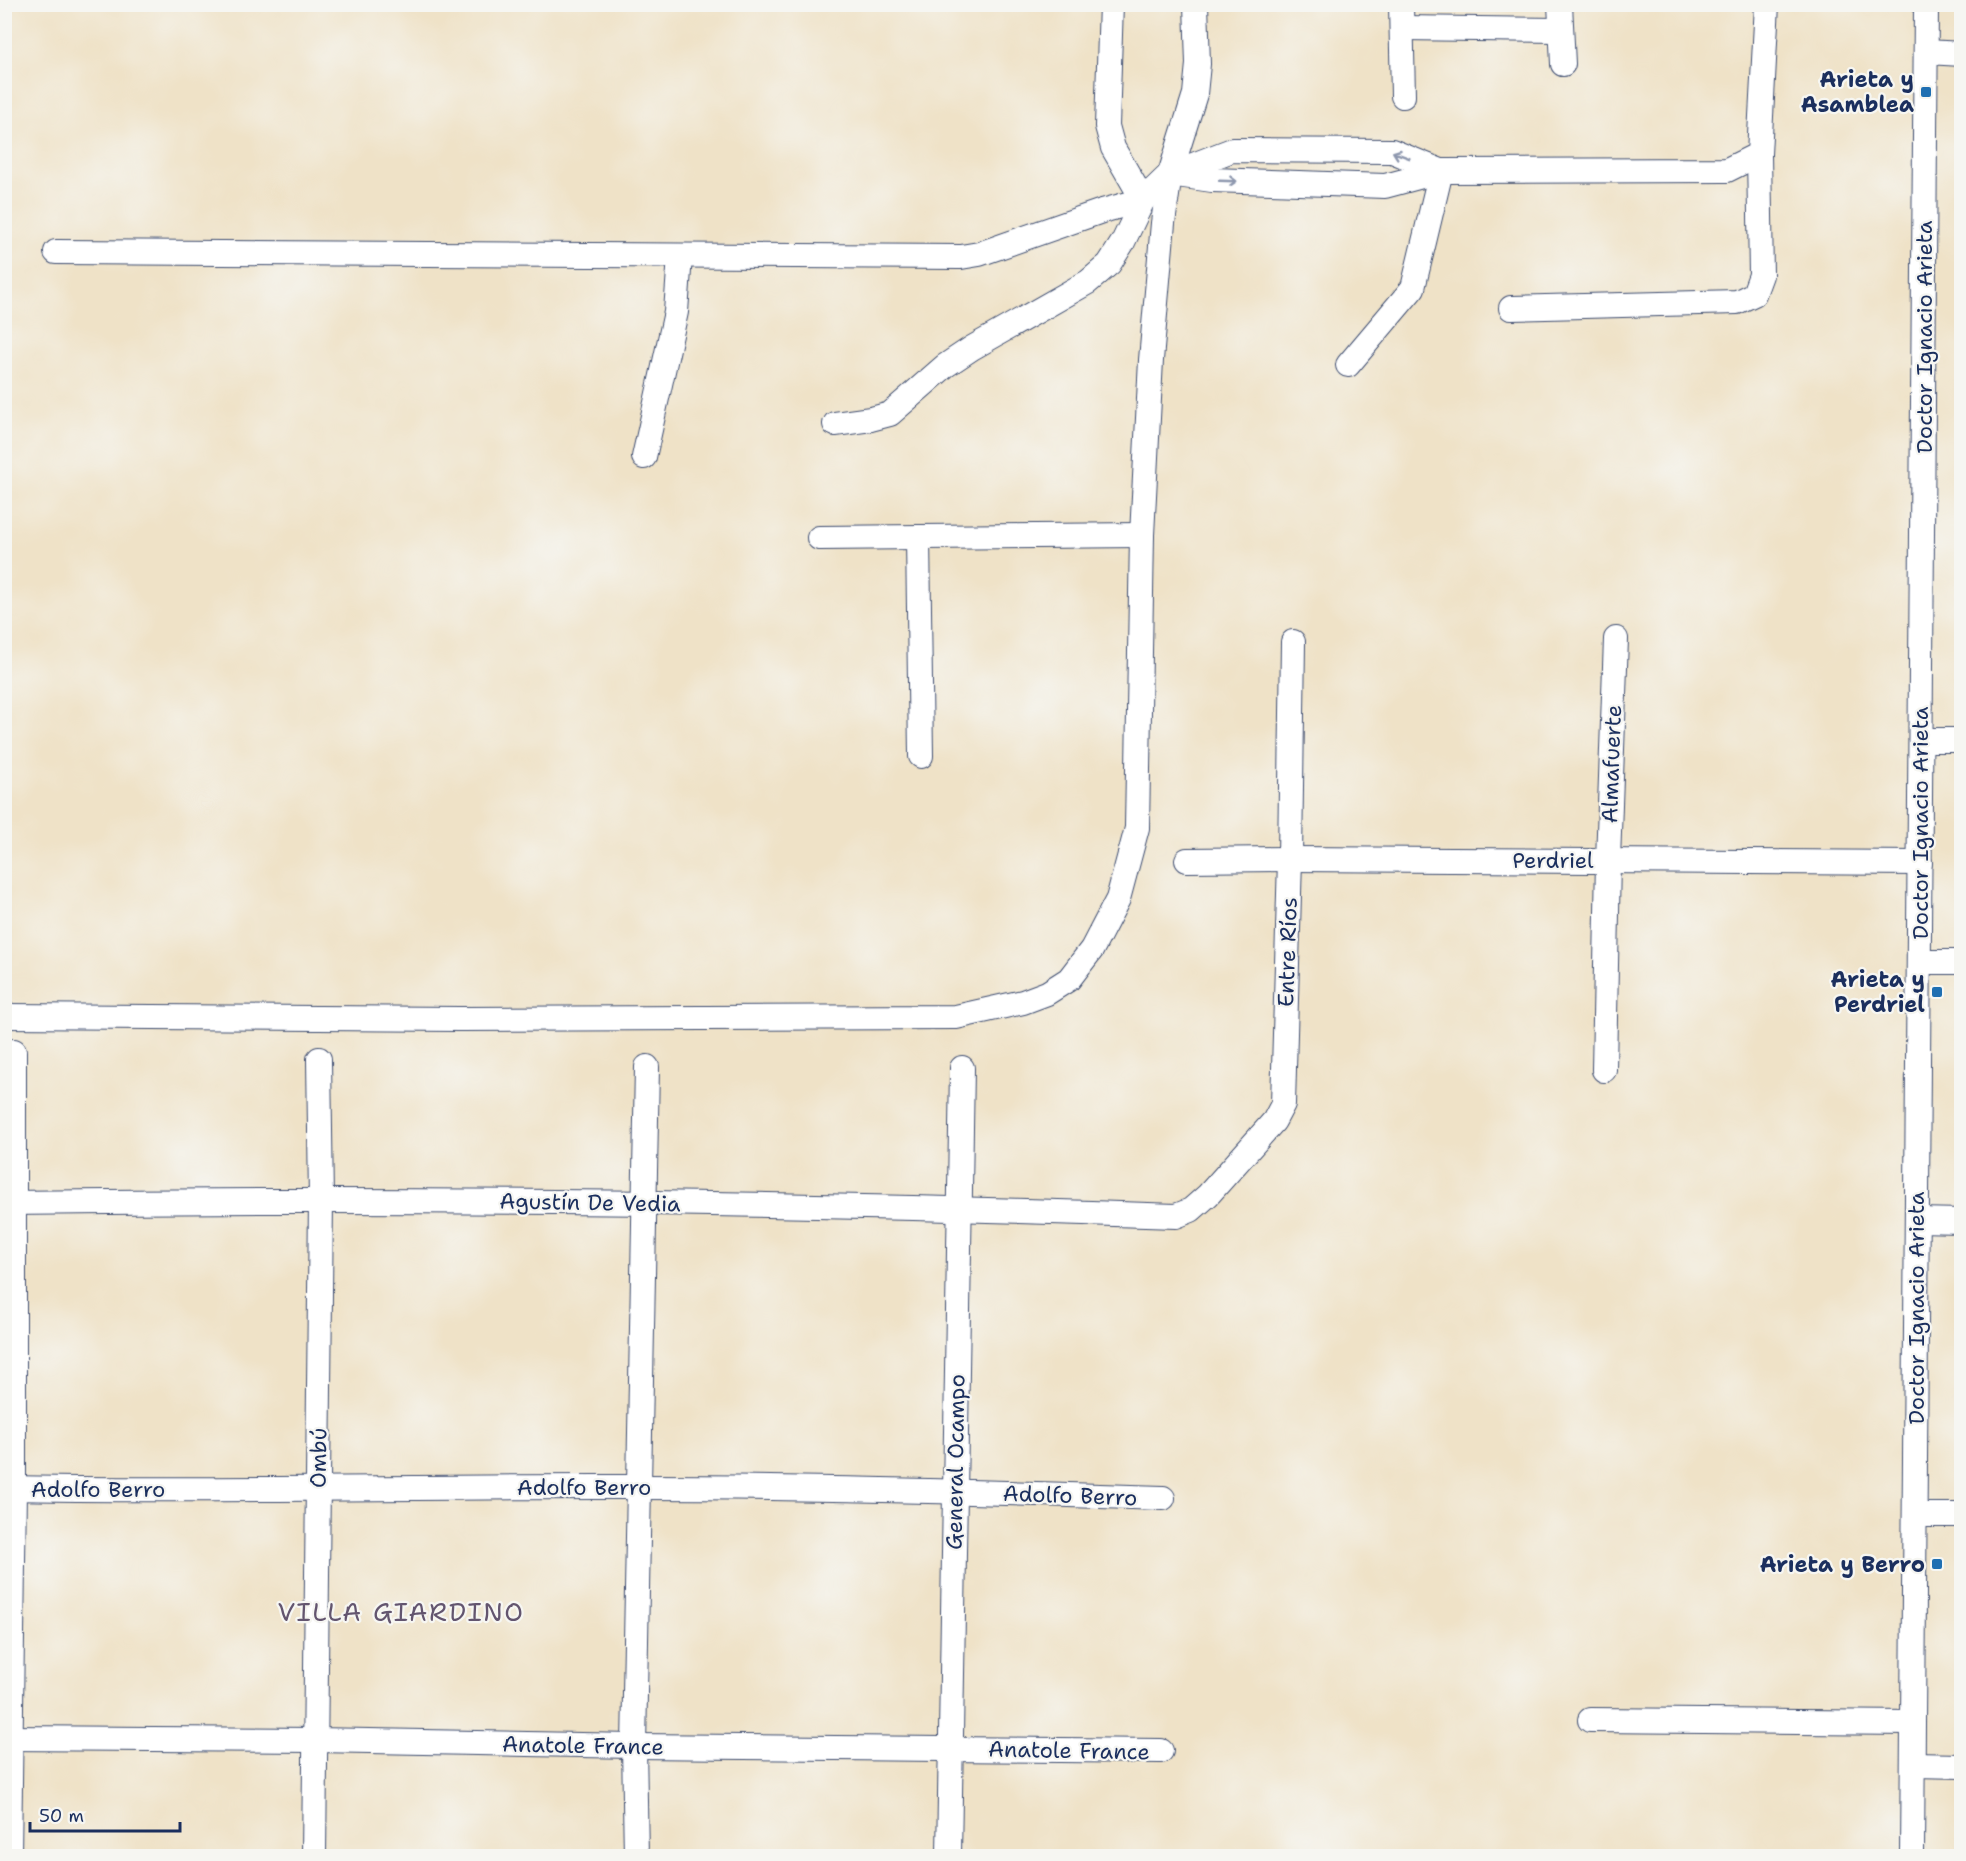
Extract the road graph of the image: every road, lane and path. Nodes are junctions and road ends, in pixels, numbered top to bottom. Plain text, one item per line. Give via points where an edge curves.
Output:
1 (1111, 4) edge
2 (1196, 4) edge
3 (1560, 4) edge
4 (1767, 4) edge
5 (1926, 4) edge
6 (1402, 16) edge
7 (1561, 30) junction
8 (1927, 52) junction
9 (1962, 54) edge
10 (1563, 64) dead end
11 (1403, 96) dead end
12 (1759, 154) junction
13 (1441, 171) junction
14 (1170, 174) junction
15 (1143, 200) junction
16 (56, 252) dead end
17 (680, 256) junction
18 (1511, 308) dead end
19 (1348, 365) dead end
20 (835, 424) dead end
21 (644, 457) dead end
22 (1142, 535) junction
23 (918, 537) junction
24 (819, 538) dead end
25 (1616, 639) dead end
26 (1293, 642) dead end
27 (1921, 740) junction
28 (1962, 740) edge
29 (921, 756) dead end
30 (1290, 859) junction
31 (1187, 860) dead end
32 (1608, 860) junction
33 (1920, 863) junction
34 (1919, 962) junction
35 (1962, 962) edge
36 (4, 1016) edge
37 (15, 1051) dead end
38 (319, 1059) dead end
39 (647, 1067) dead end
40 (962, 1068) dead end
41 (1604, 1070) dead end
42 (321, 1200) junction
43 (9, 1203) edge
44 (645, 1203) junction
45 (960, 1208) junction
46 (1176, 1216) joint
47 (1917, 1220) junction
48 (1962, 1221) edge
49 (639, 1487) junction
50 (9, 1489) edge
51 (318, 1490) junction
52 (954, 1491) junction
53 (1163, 1498) dead end
54 (1915, 1515) junction
55 (1962, 1515) edge
56 (1590, 1720) dead end
57 (1913, 1723) junction
58 (7, 1738) edge
59 (316, 1740) junction
60 (634, 1746) junction
61 (950, 1748) junction
62 (1161, 1751) dead end
63 (1913, 1765) junction
64 (1962, 1766) edge
65 (9, 1857) edge
66 (314, 1857) edge
67 (636, 1857) edge
68 (949, 1857) edge
69 (1912, 1857) edge

1 - 15 street via 1107,126 1113,148
2 - 14 street via 1195,94
3 - 7 street
4 - 12 street
5 - 8 street, Doctor Ignacio Arieta
6 - 7 street
6 - 11 street
7 - 10 street
8 - 9 street
8 - 27 street, Doctor Ignacio Arieta
12 - 13 street via 1727,171
12 - 18 street via 1761,275 1754,294 1737,302
14 -> 13 street via 1212,180 1385,186
13 -> 14 street via 1392,151 1232,150
13 - 19 street via 1413,288
14 - 15 street
14 - 22 street via 1151,360
15 - 17 street via 961,257
15 - 20 street via 1109,264 1088,282 945,366 890,414
16 - 17 street
17 - 21 street via 676,312
22 - 23 street
22 - 36 street via 1137,828 1118,899 1092,949 1069,979 1047,993 956,1017
23 - 24 street
23 - 29 street
25 - 32 street, Almafuerte
26 - 30 street, Entre Ríos
27 - 28 street
27 - 33 street, Doctor Ignacio Arieta
30 - 31 street, Perdriel
30 - 32 street, Perdriel
30 - 46 street, Entre Ríos via 1282,1104 1274,1121 1208,1195 1191,1210
32 - 33 street, Perdriel
32 - 41 street, Almafuerte
33 - 34 street, Doctor Ignacio Arieta
34 - 35 street
34 - 47 street, Doctor Ignacio Arieta
37 - 43 street
38 - 42 street, Ombú
39 - 44 street
40 - 45 street, General Ocampo
42 - 43 street, Agustín De Vedia
42 - 44 street, Agustín De Vedia
42 - 51 street, Ombú
43 - 50 street
44 - 45 street, Agustín De Vedia
44 - 49 street
45 - 46 street, Agustín De Vedia
45 - 52 street, General Ocampo
47 - 48 street
47 - 54 street, Doctor Ignacio Arieta
49 - 51 street, Adolfo Berro
49 - 52 street, Adolfo Berro
49 - 60 street
50 - 51 street, Adolfo Berro
50 - 58 street
51 - 59 street, Ombú
52 - 53 street, Adolfo Berro
52 - 61 street, General Ocampo
54 - 55 street
54 - 57 street, Doctor Ignacio Arieta
56 - 57 street
57 - 63 street, Doctor Ignacio Arieta
58 - 59 street, Anatole France
58 - 65 street
59 - 60 street, Anatole France
59 - 66 street, Ombú
60 - 61 street, Anatole France
60 - 67 street
61 - 62 street, Anatole France
61 - 68 street, General Ocampo
63 - 64 street
63 - 69 street, Doctor Ignacio Arieta

